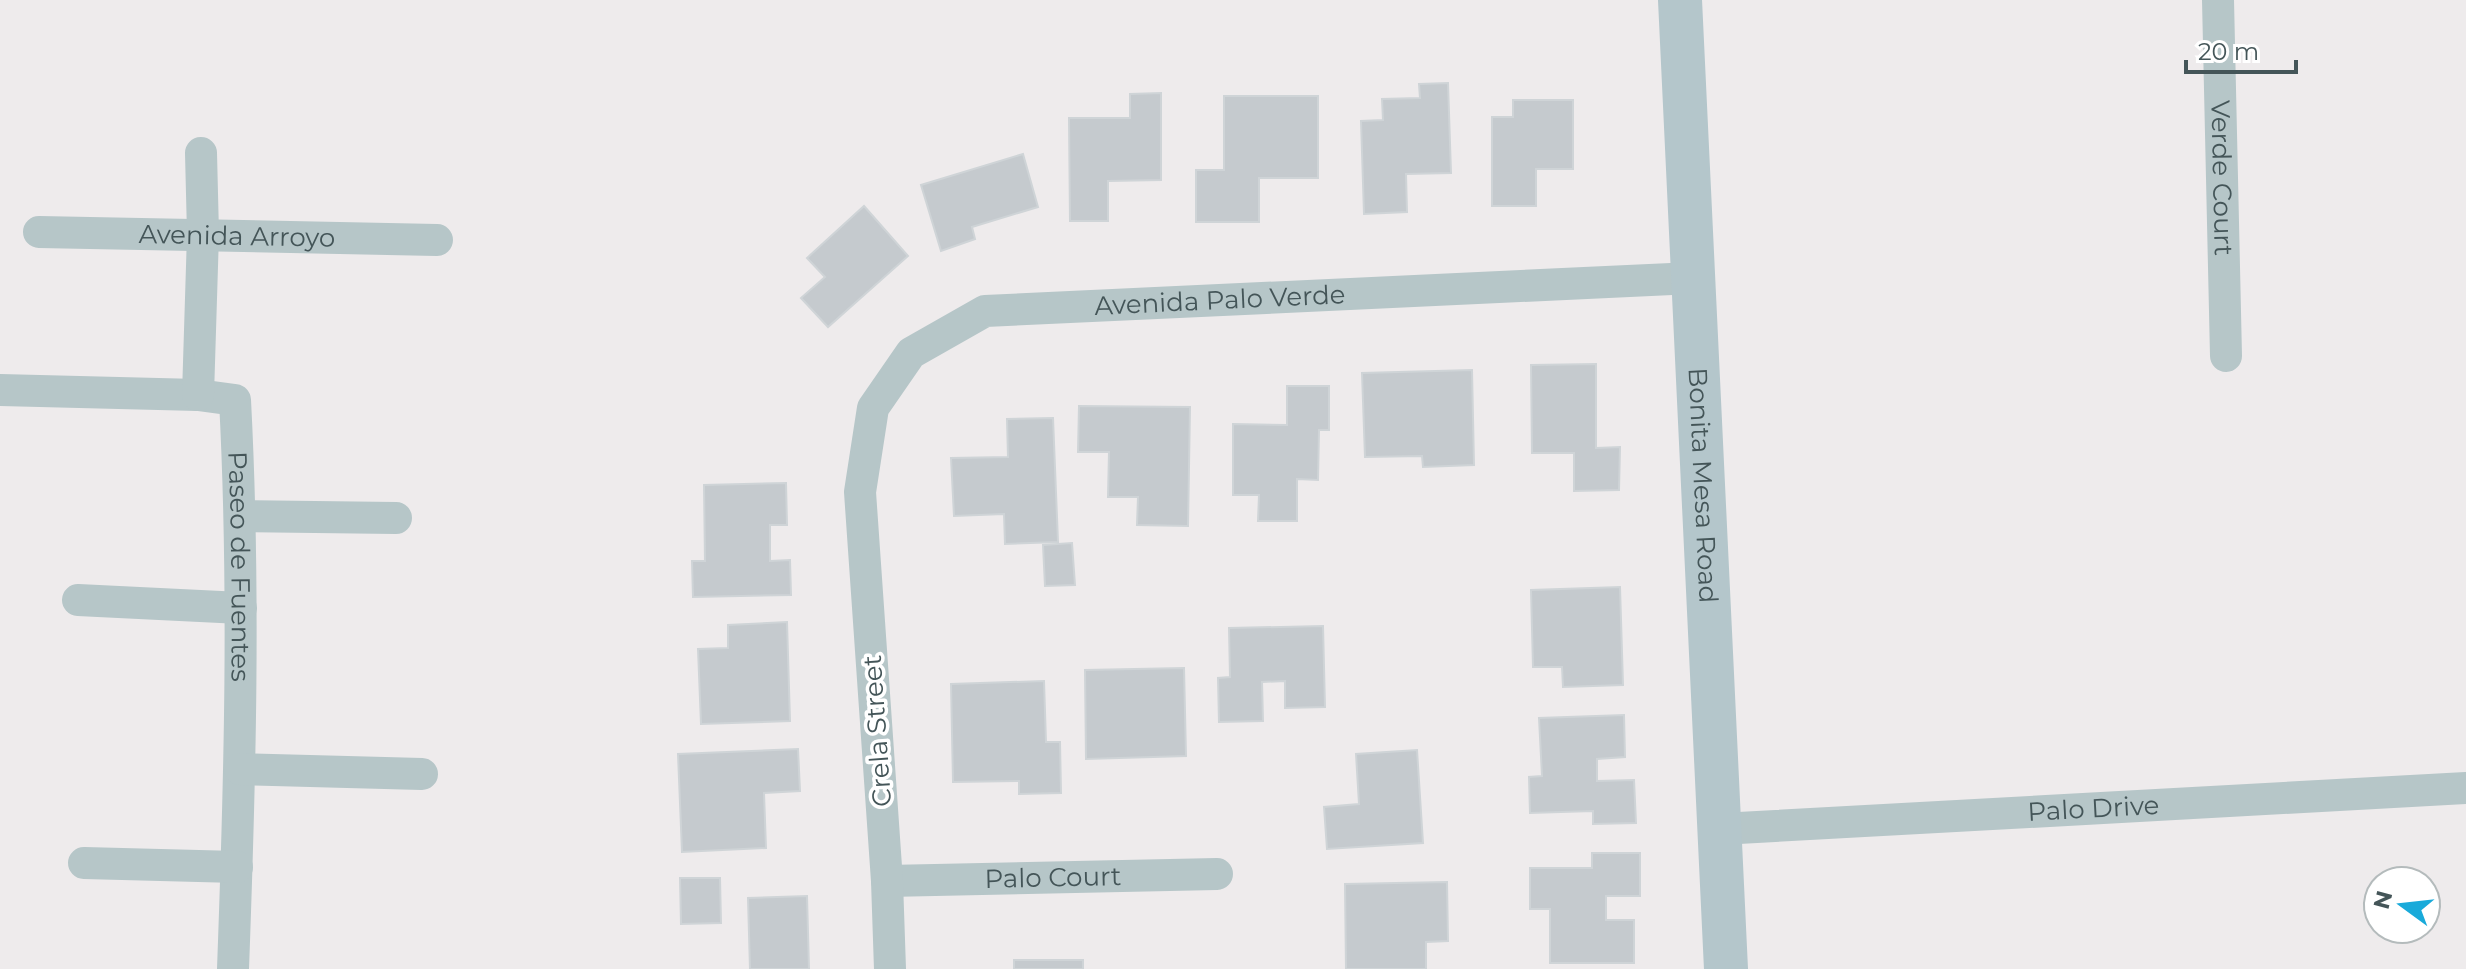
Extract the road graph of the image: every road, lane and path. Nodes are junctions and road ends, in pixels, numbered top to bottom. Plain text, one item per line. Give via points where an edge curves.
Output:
1 (1680, 0) edge
2 (1689, 0) edge
3 (2218, 0) edge
4 (201, 153) dead end
5 (39, 232) dead end
6 (203, 234) junction
7 (437, 240) dead end
8 (1693, 278) junction
9 (2226, 356) dead end
10 (0, 390) edge
11 (198, 395) junction
12 (860, 492) joint
13 (241, 516) junction
14 (396, 518) dead end
15 (78, 600) dead end
16 (241, 608) junction
17 (240, 769) junction
18 (422, 774) dead end
19 (2466, 788) edge
20 (1720, 829) junction
21 (84, 863) dead end
22 (237, 867) junction
23 (1217, 874) dead end
24 (887, 881) junction
25 (233, 969) edge
26 (890, 969) edge
27 (1726, 969) edge

1 - 2 street
1 - 8 street, Bonita Mesa Road
3 - 9 street, Verde Court
4 - 6 street
5 - 6 street, Avenida Arroyo
6 - 7 street, Avenida Arroyo
6 - 11 street
8 - 12 street, Avenida Palo Verde via 985,311 911,353 880,397 873,408
8 - 20 street, Bonita Mesa Road
10 - 11 street, Paseo de Fuentes
11 - 13 street, Paseo de Fuentes via 235,400
12 - 24 street, Crela Street
13 - 14 street
13 - 16 street, Paseo de Fuentes
15 - 16 street
16 - 17 street, Paseo de Fuentes
17 - 18 street
17 - 22 street, Paseo de Fuentes
19 - 20 street, Palo Drive
20 - 27 street, Bonita Mesa Road
21 - 22 street
22 - 25 street, Paseo de Fuentes
23 - 24 street, Palo Court
24 - 26 street, Crela Street

